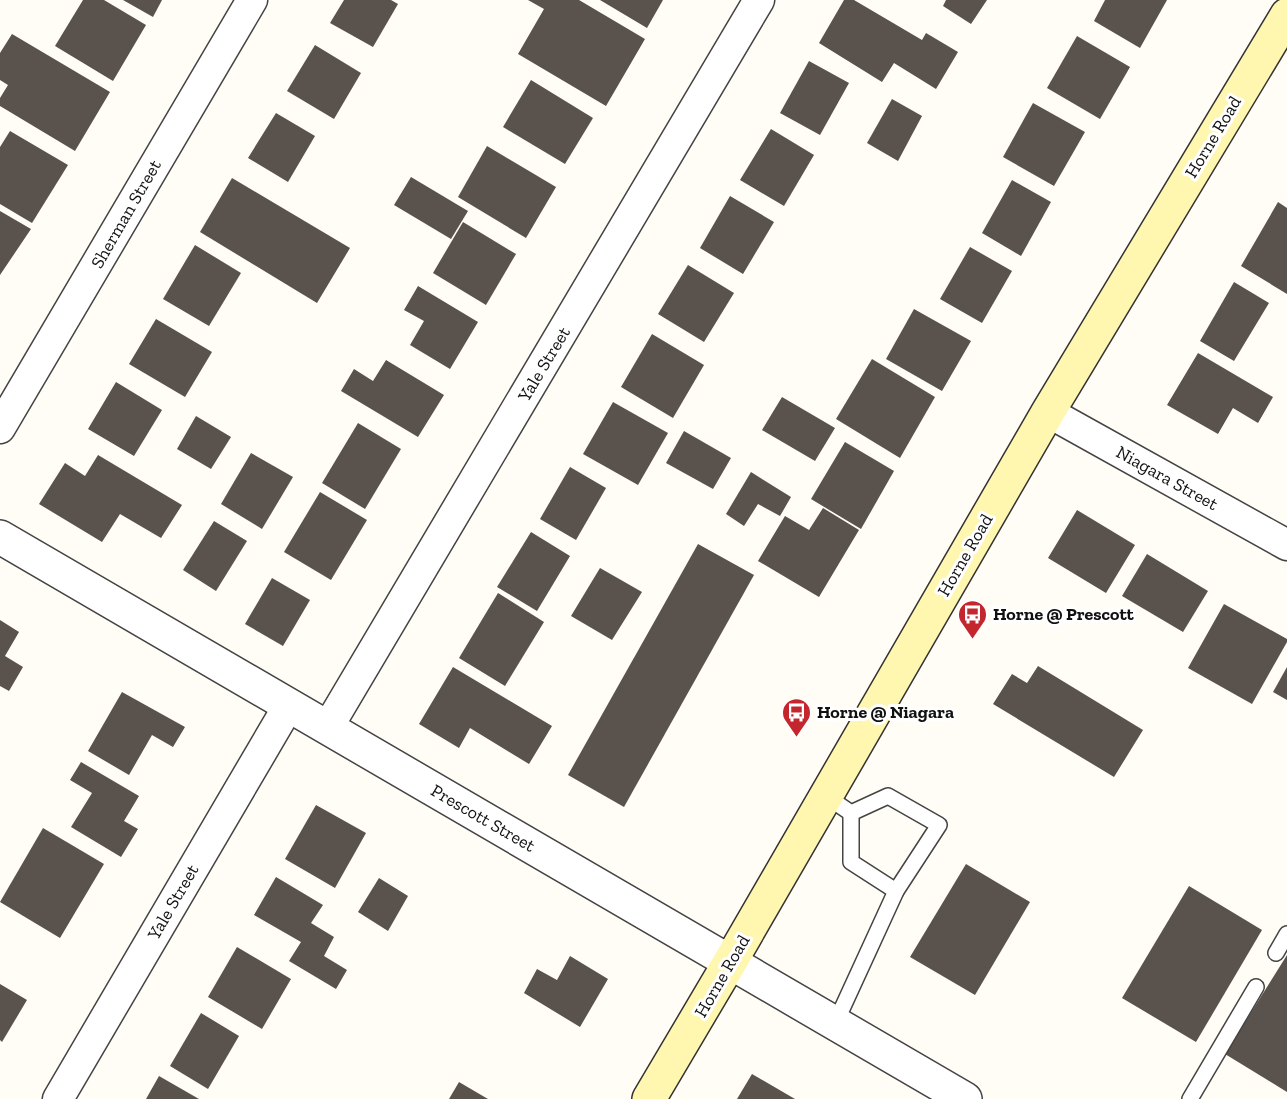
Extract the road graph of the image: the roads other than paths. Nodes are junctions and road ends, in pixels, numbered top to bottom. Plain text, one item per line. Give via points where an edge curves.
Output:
1 (252, 0) edge
2 (759, 0) edge
3 (1287, 15) edge
4 (1048, 412) junction
5 (0, 428) edge
6 (0, 537) edge
7 (1287, 545) edge
8 (289, 705) junction
9 (328, 728) junction
10 (839, 805) junction
11 (896, 891) junction
12 (1287, 934) edge
13 (1276, 952) dead end
14 (730, 962) junction
15 (1256, 987) dead end
16 (835, 1024) junction
17 (58, 1099) edge
18 (649, 1099) edge
19 (965, 1099) edge
20 (1190, 1099) edge

1 - 5 street, Sherman Street
2 - 9 street, Yale Street
3 - 4 main road, Horne Road
4 - 7 street, Niagara Street
4 - 10 main road, Horne Road
6 - 8 street, Prescott Street
8 - 9 street, Prescott Street
8 - 17 street, Yale Street
9 - 14 street, Prescott Street
10 - 11 lane via 851,862
10 - 11 lane via 888,795 939,825
10 - 14 main road, Horne Road
11 - 16 lane
12 - 13 lane
14 - 16 street, Prescott Street
14 - 18 main road, Horne Road
15 - 20 lane
16 - 19 street, Prescott Street

